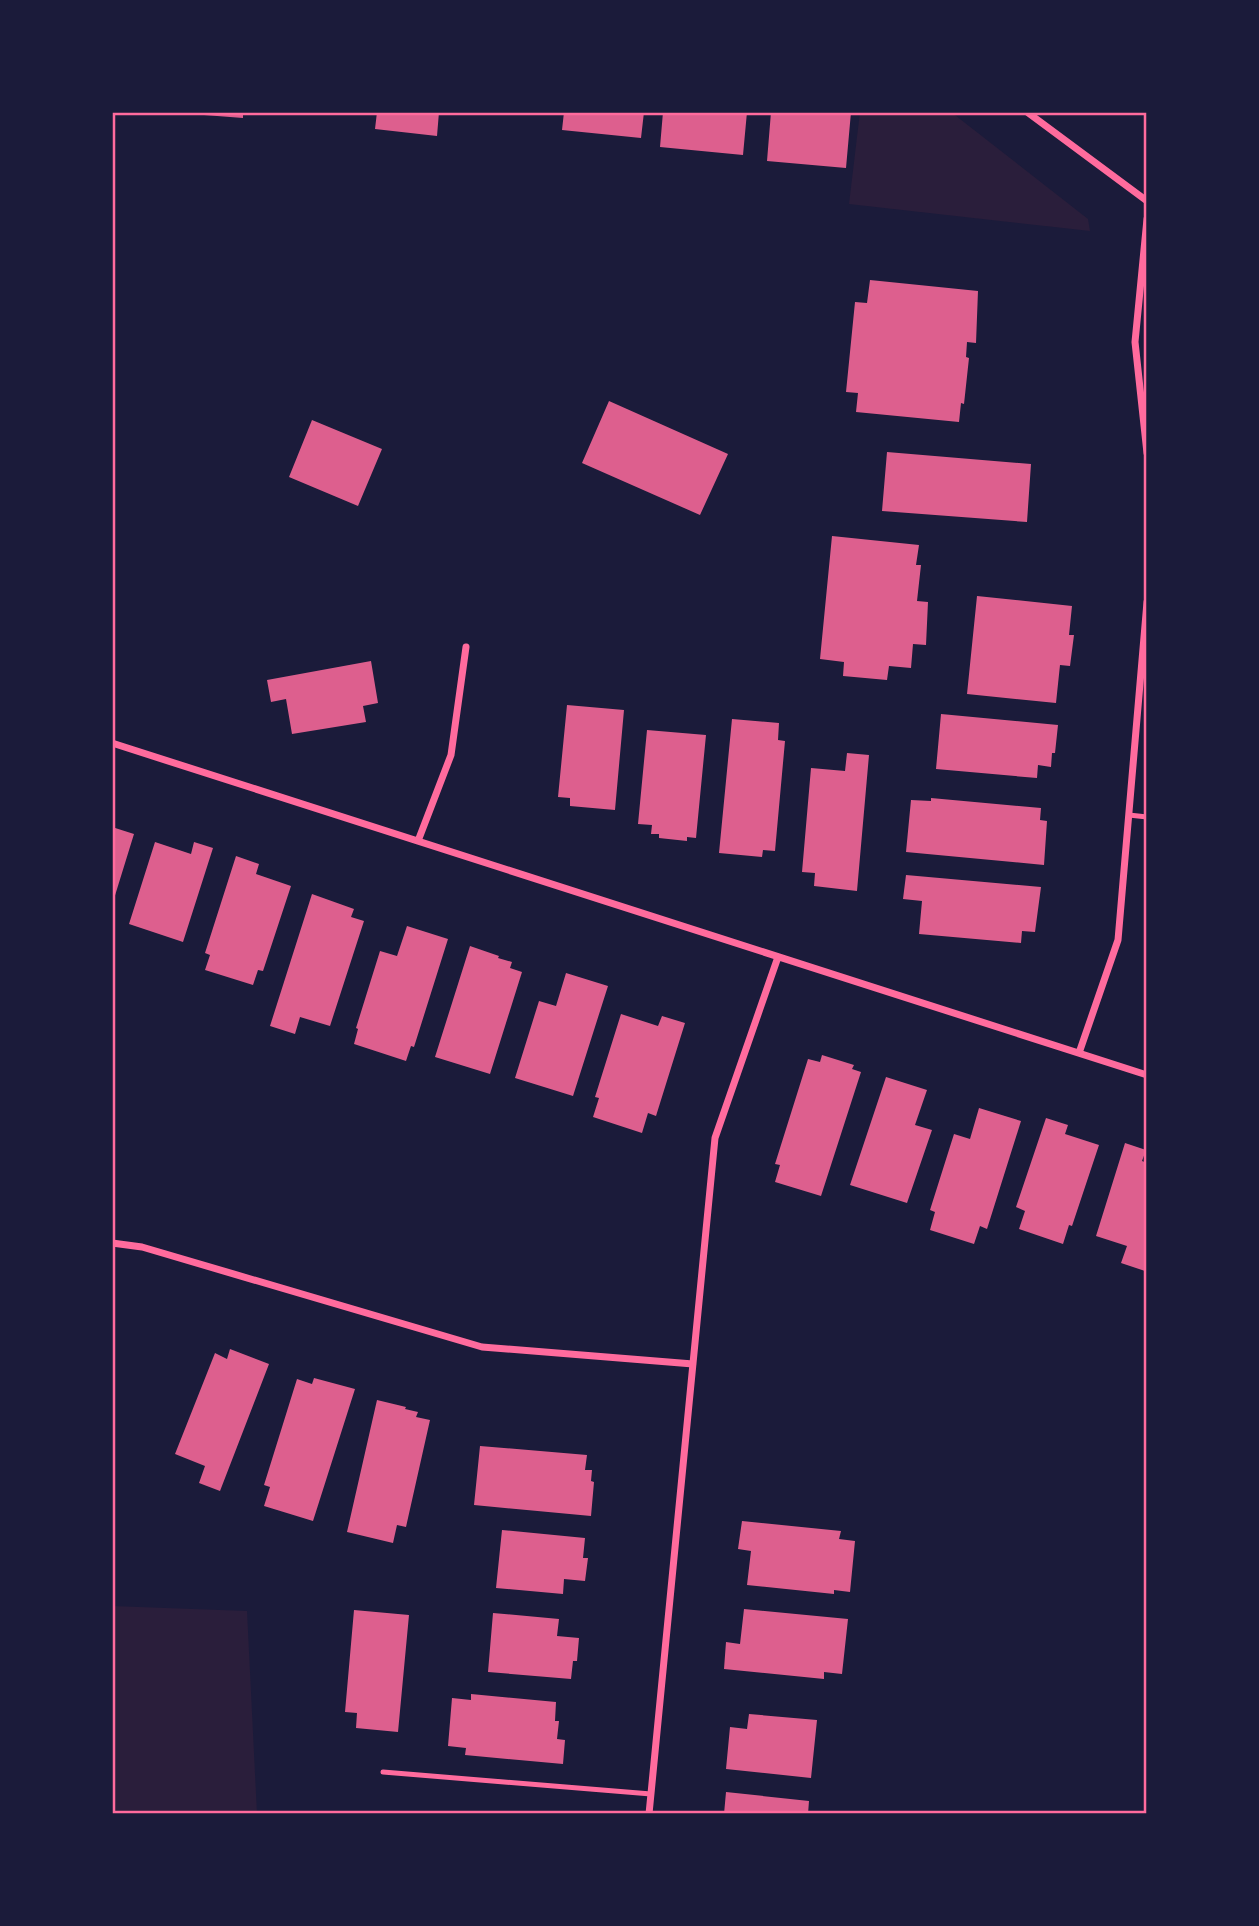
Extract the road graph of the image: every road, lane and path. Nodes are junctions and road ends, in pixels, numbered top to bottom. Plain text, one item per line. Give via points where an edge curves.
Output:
1 (1027, 112) edge
2 (1147, 201) edge
3 (1147, 219) edge
4 (1147, 453) edge
5 (1147, 602) edge
6 (466, 647) dead end
7 (112, 743) edge
8 (1129, 815) junction
9 (1147, 817) edge
10 (418, 841) junction
11 (778, 957) junction
12 (1079, 1053) junction
13 (1147, 1075) edge
14 (112, 1243) edge
15 (693, 1364) junction
16 (383, 1772) dead end
17 (651, 1794) junction
18 (649, 1814) edge

1 - 2 street
3 - 4 street via 1135,341
5 - 8 street
6 - 10 street via 451,755
7 - 10 street
8 - 9 lane
8 - 12 street via 1118,940
10 - 11 street
11 - 12 street
11 - 15 street via 715,1138
12 - 13 street
14 - 15 street via 142,1247 482,1347
15 - 17 street
16 - 17 lane
17 - 18 street

